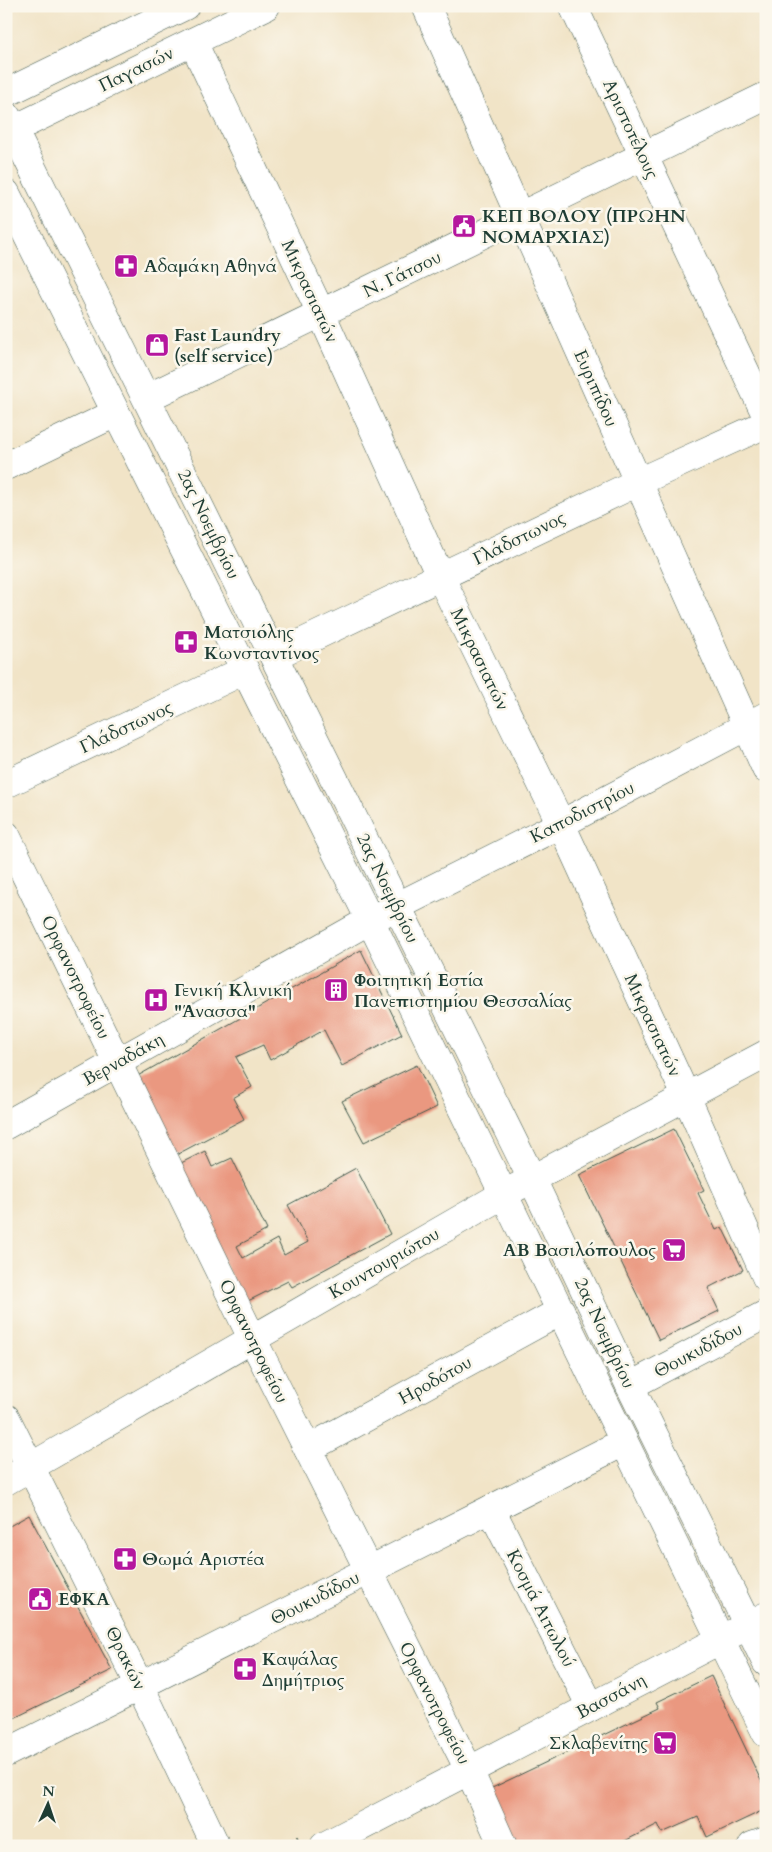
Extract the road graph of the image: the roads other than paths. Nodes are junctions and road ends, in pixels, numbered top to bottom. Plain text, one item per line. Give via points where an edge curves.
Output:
1 (266, 6) edge
2 (426, 6) edge
3 (573, 6) edge
4 (180, 7) edge
5 (193, 42) junction
6 (6, 94) edge
7 (766, 96) edge
8 (9, 126) edge
9 (644, 156) junction
10 (6, 193) edge
11 (519, 217) junction
12 (321, 313) junction
13 (147, 398) junction
14 (116, 413) junction
15 (766, 415) edge
16 (766, 424) edge
17 (6, 466) edge
18 (638, 482) junction
19 (440, 576) junction
20 (274, 656) junction
21 (245, 670) junction
22 (756, 721) edge
23 (766, 769) edge
24 (6, 784) edge
25 (561, 824) junction
26 (6, 835) edge
27 (398, 906) junction
28 (370, 920) junction
29 (766, 1054) edge
30 (118, 1062) junction
31 (686, 1096) junction
32 (6, 1125) edge
33 (532, 1179) junction
34 (504, 1194) junction
35 (766, 1277) edge
36 (561, 1311) junction
37 (766, 1314) edge
38 (252, 1338) junction
39 (630, 1386) junction
40 (6, 1418) edge
41 (624, 1442) junction
42 (308, 1449) junction
43 (30, 1468) junction
44 (6, 1481) edge
45 (491, 1509) junction
46 (368, 1571) junction
47 (757, 1621) edge
48 (720, 1640) junction
49 (766, 1662) edge
50 (140, 1686) junction
51 (592, 1707) junction
52 (766, 1733) edge
53 (6, 1753) edge
54 (469, 1770) junction
55 (766, 1841) edge
56 (216, 1846) edge
57 (324, 1846) edge
58 (503, 1846) edge
59 (752, 1846) edge

1 - 5 street, Παγασών
2 - 11 street, Ευριπίδου
3 - 9 street, Αριστοτέλους
4 - 6 street, Παγασών
5 - 8 street, Παγασών
5 - 12 street, Μικρασιατών
7 - 9 street, Ν. Γάτσου
8 - 13 street, 2ας Νοεμβρίου
9 - 11 street, Ν. Γάτσου
9 - 15 street, Αριστοτέλους
10 - 14 street, 2ας Νοεμβρίου
11 - 12 street, Ν. Γάτσου
11 - 18 street, Ευριπίδου
12 - 13 street, Ν. Γάτσου
12 - 19 street, Μικρασιατών
13 - 20 street, 2ας Νοεμβρίου
14 - 17 street
14 - 21 street, 2ας Νοεμβρίου
16 - 18 street, Γλάδστωνος
18 - 19 street, Γλάδστωνος
18 - 22 street, Ευριπίδου
19 - 20 street, Γλάδστωνος
19 - 25 street, Μικρασιατών
20 - 27 street, 2ας Νοεμβρίου
21 - 24 street, Γλάδστωνος
21 - 28 street, 2ας Νοεμβρίου
22 - 23 street, Ευριπίδου
22 - 25 street, Καποδιστρίου
25 - 27 street, Καποδιστρίου
25 - 31 street, Μικρασιατών
26 - 30 street, Ορφανοτροφείου
27 - 28 street, Καποδιστρίου
27 - 33 street, 2ας Νοεμβρίου
28 - 30 street, Βερναδάκη
28 - 34 street, 2ας Νοεμβρίου
29 - 31 street, Κουντουριώτου
30 - 32 street, Βερναδάκη
30 - 38 street, Ορφανοτροφείου
31 - 33 street, Κουντουριώτου
31 - 35 street, Μικρασιατών
33 - 34 street, Κουντουριώτου
33 - 39 street, 2ας Νοεμβρίου
34 - 36 street, 2ας Νοεμβρίου
34 - 38 street, Κουντουριώτου
36 - 41 street, 2ας Νοεμβρίου
36 - 42 street, Ηροδότου
37 - 39 street, Θουκυδίδου
38 - 42 street, Ορφανοτροφείου
38 - 43 street, Κουντουριώτου
39 - 47 street, 2ας Νοεμβρίου
40 - 43 street, Θρακών
41 - 45 street, Θουκυδίδου
41 - 48 street, 2ας Νοεμβρίου
42 - 46 street, Ορφανοτροφείου
43 - 44 street, Κουντουριώτου
43 - 50 street, Θρακών
45 - 46 street, Θουκυδίδου
45 - 51 street, Κοσμά Αιτωλού
46 - 50 street, Θουκυδίδου
46 - 54 street, Ορφανοτροφείου
47 - 48 street, Βασσάνη
47 - 49 street, 2ας Νοεμβρίου
48 - 51 street, Βασσάνη
48 - 52 street, 2ας Νοεμβρίου
50 - 53 street, Θουκυδίδου
50 - 56 street, Θρακών
51 - 54 street, Βασσάνη
54 - 57 street, Βασσάνη
54 - 58 street, Ορφανοτροφείου
55 - 59 street

